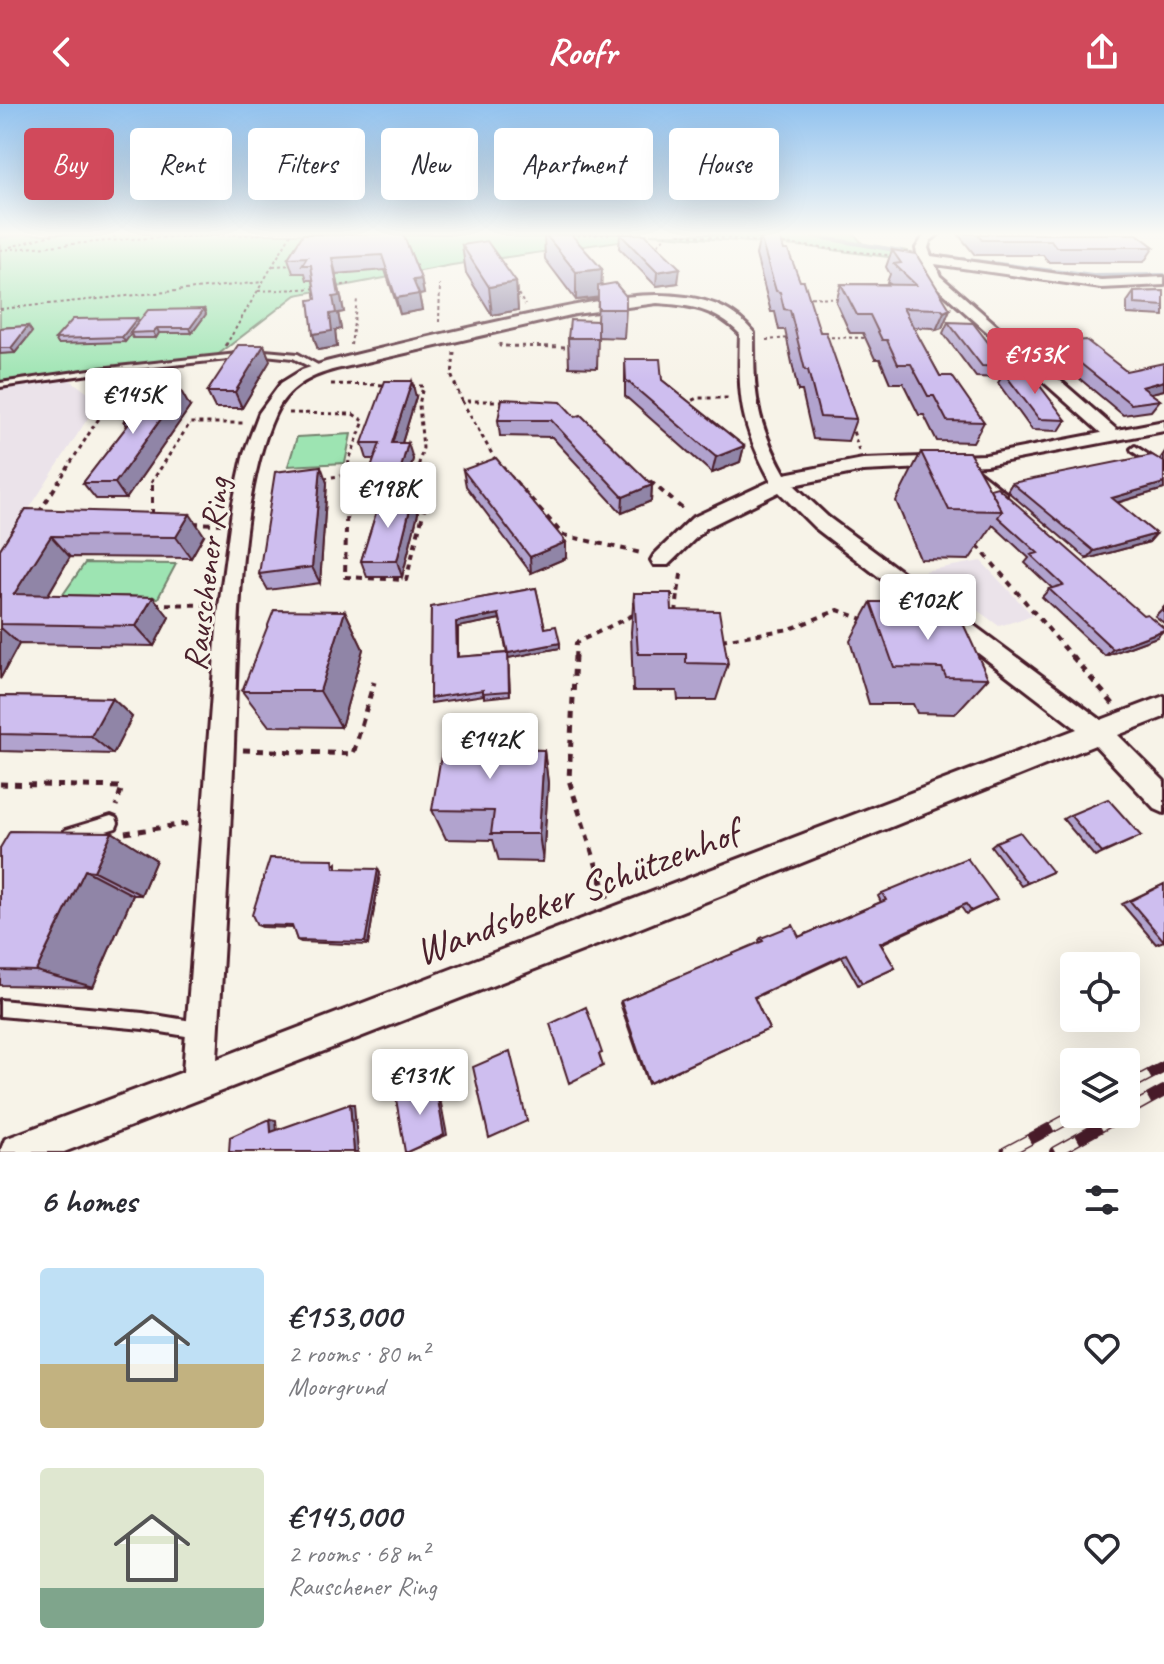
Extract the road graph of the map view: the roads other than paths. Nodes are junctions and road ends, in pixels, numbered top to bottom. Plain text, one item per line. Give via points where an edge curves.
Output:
1 (939, 283) edge
2 (1093, 283) edge
3 (1124, 283) edge
4 (321, 369) junction
5 (0, 385) edge
6 (1164, 426) edge
7 (1113, 435) junction
8 (1135, 449) dead end
9 (964, 462) junction
10 (1164, 469) edge
11 (781, 483) junction
12 (1011, 502) edge
13 (661, 560) road end
14 (1164, 706) edge
15 (1109, 722) junction
16 (1164, 800) edge
17 (111, 823) dead end
18 (57, 839) edge
19 (0, 1008) edge
20 (203, 1031) junction
21 (199, 1083) junction
22 (18, 1152) edge

1 - 7 street
2 - 3 street
4 - 5 lane via 295,356 265,353
4 - 11 street, Rauschener Ring via 577,309 672,300 712,306 747,333 748,399 758,440
4 - 20 street, Rauschener Ring via 276,397 248,475 239,524 229,605
6 - 7 street
7 - 9 street
8 - 10 lane
9 - 11 street via 863,465
9 - 12 lane
11 - 13 street via 694,528
11 - 15 street via 821,522
14 - 15 street, Wandsbeker Schützenhof
15 - 16 street
15 - 21 street, Wandsbeker Schützenhof via 615,923
17 - 18 lane
19 - 20 lane
20 - 21 street, Rauschener Ring
21 - 22 street, Wandsbeker Schützenhof

